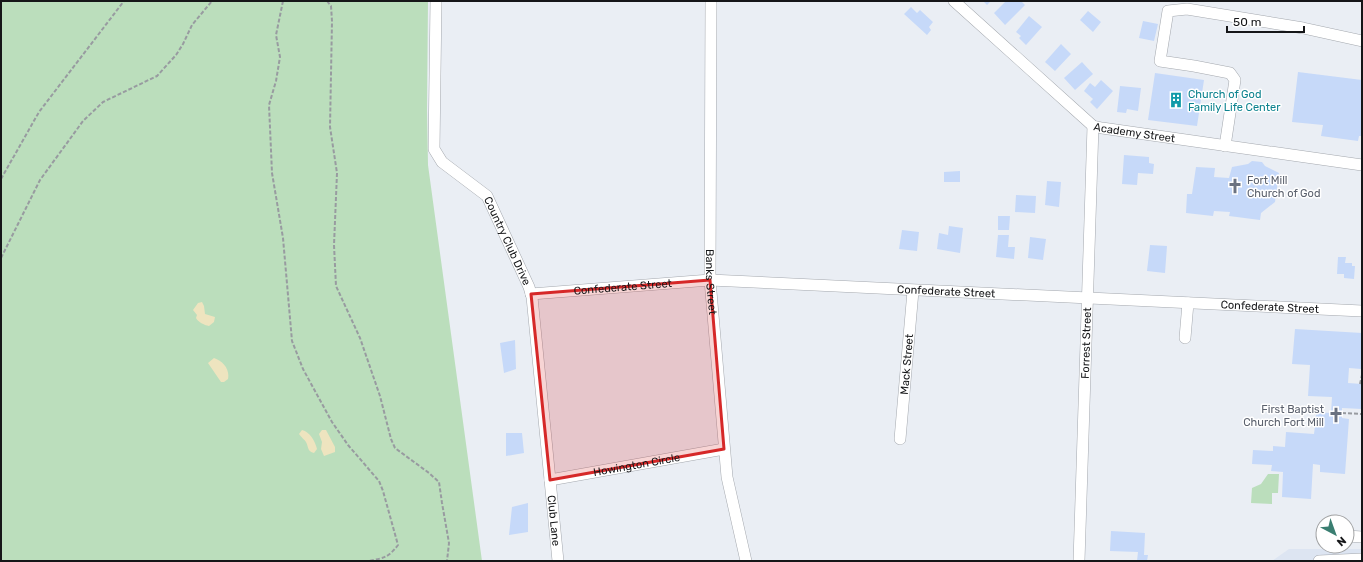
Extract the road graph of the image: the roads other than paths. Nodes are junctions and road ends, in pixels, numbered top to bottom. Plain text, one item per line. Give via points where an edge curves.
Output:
1 (436, 1) edge
2 (711, 1) edge
3 (954, 1) edge
4 (1362, 41) edge
5 (1093, 126) junction
6 (1225, 146) junction
7 (1362, 165) edge
8 (710, 280) junction
9 (913, 290) junction
10 (531, 294) junction
11 (1087, 299) junction
12 (1188, 304) junction
13 (1362, 311) edge
14 (1185, 338) dead end
15 (900, 439) dead end
16 (724, 449) junction
17 (550, 480) junction
18 (1362, 558) edge
19 (558, 561) edge
20 (746, 561) edge
21 (1079, 561) edge
22 (1321, 561) edge

1 - 10 street, Country Club Drive via 434,148 442,162 487,196
2 - 8 street, Banks Street
3 - 5 street, Academy Street
4 - 6 street via 1303,28 1187,10 1168,11 1160,61 1230,73 1235,80
5 - 6 street, Academy Street
5 - 11 street, Forrest Street
6 - 7 street, Academy Street
8 - 9 street, Confederate Street
8 - 10 street, Confederate Street
8 - 16 street, Banks Street
9 - 11 street, Confederate Street
9 - 15 street, Mack Street
10 - 17 street, Country Club Drive
11 - 12 street, Confederate Street
11 - 21 street, Forrest Street
12 - 13 street, Confederate Street
12 - 14 street
16 - 17 street, Howington Circle
16 - 20 street, Banks Street via 727,477
17 - 19 street, Club Lane
18 - 22 street

